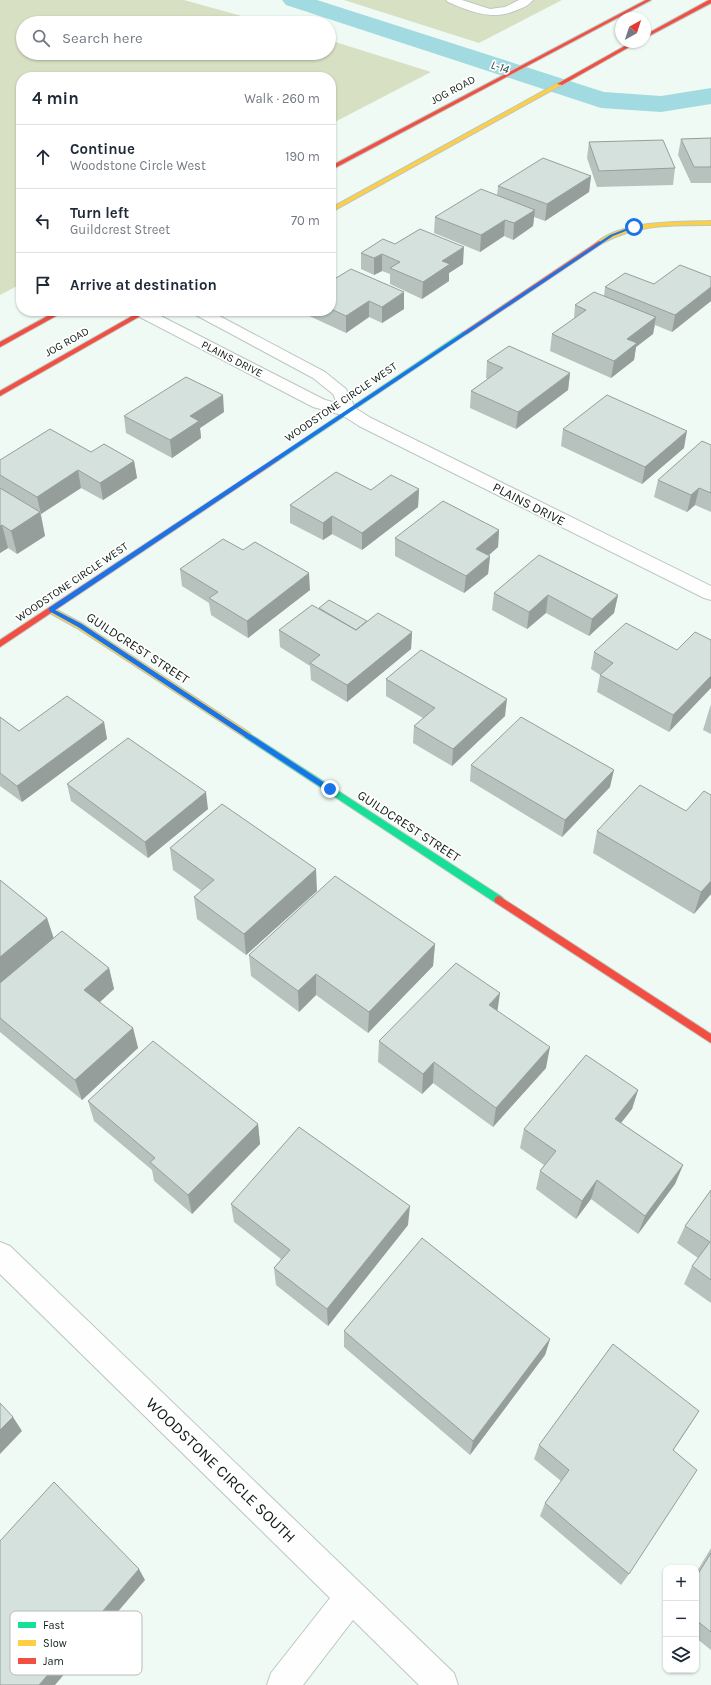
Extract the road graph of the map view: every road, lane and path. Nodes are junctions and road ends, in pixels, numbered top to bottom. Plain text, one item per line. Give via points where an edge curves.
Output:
1 (452, 0) edge
2 (528, 0) edge
3 (649, 0) edge
4 (711, 1) edge
5 (651, 34) edge
6 (625, 48) edge
7 (336, 165) edge
8 (336, 207) edge
9 (711, 222) edge
10 (53, 316) edge
11 (136, 316) edge
12 (151, 316) edge
13 (208, 316) edge
14 (0, 345) edge
15 (0, 394) edge
16 (348, 411) junction
17 (711, 594) edge
18 (51, 610) junction
19 (0, 644) edge
20 (711, 1039) edge
21 (0, 1255) edge
22 (351, 1597) junction
23 (282, 1685) edge
24 (442, 1685) edge

1 - 2 street via 478,11 507,12
3 - 7 main road, JOG ROAD
4 - 5 main road
6 - 8 main road
9 - 16 main road, WOODSTONE CIRCLE WEST via 643,225 612,236
10 - 14 main road
11 - 15 main road, JOG ROAD
12 - 16 street, PLAINS DRIVE via 319,404
13 - 16 street, PLAINS DRIVE via 319,375 340,392
16 - 17 street, PLAINS DRIVE via 372,426
16 - 18 main road, WOODSTONE CIRCLE WEST
18 - 19 main road, WOODSTONE CIRCLE WEST
18 - 20 main road, GUILDCREST STREET via 86,630
21 - 22 street, WOODSTONE CIRCLE SOUTH
22 - 23 street
22 - 24 street, WOODSTONE CIRCLE SOUTH

